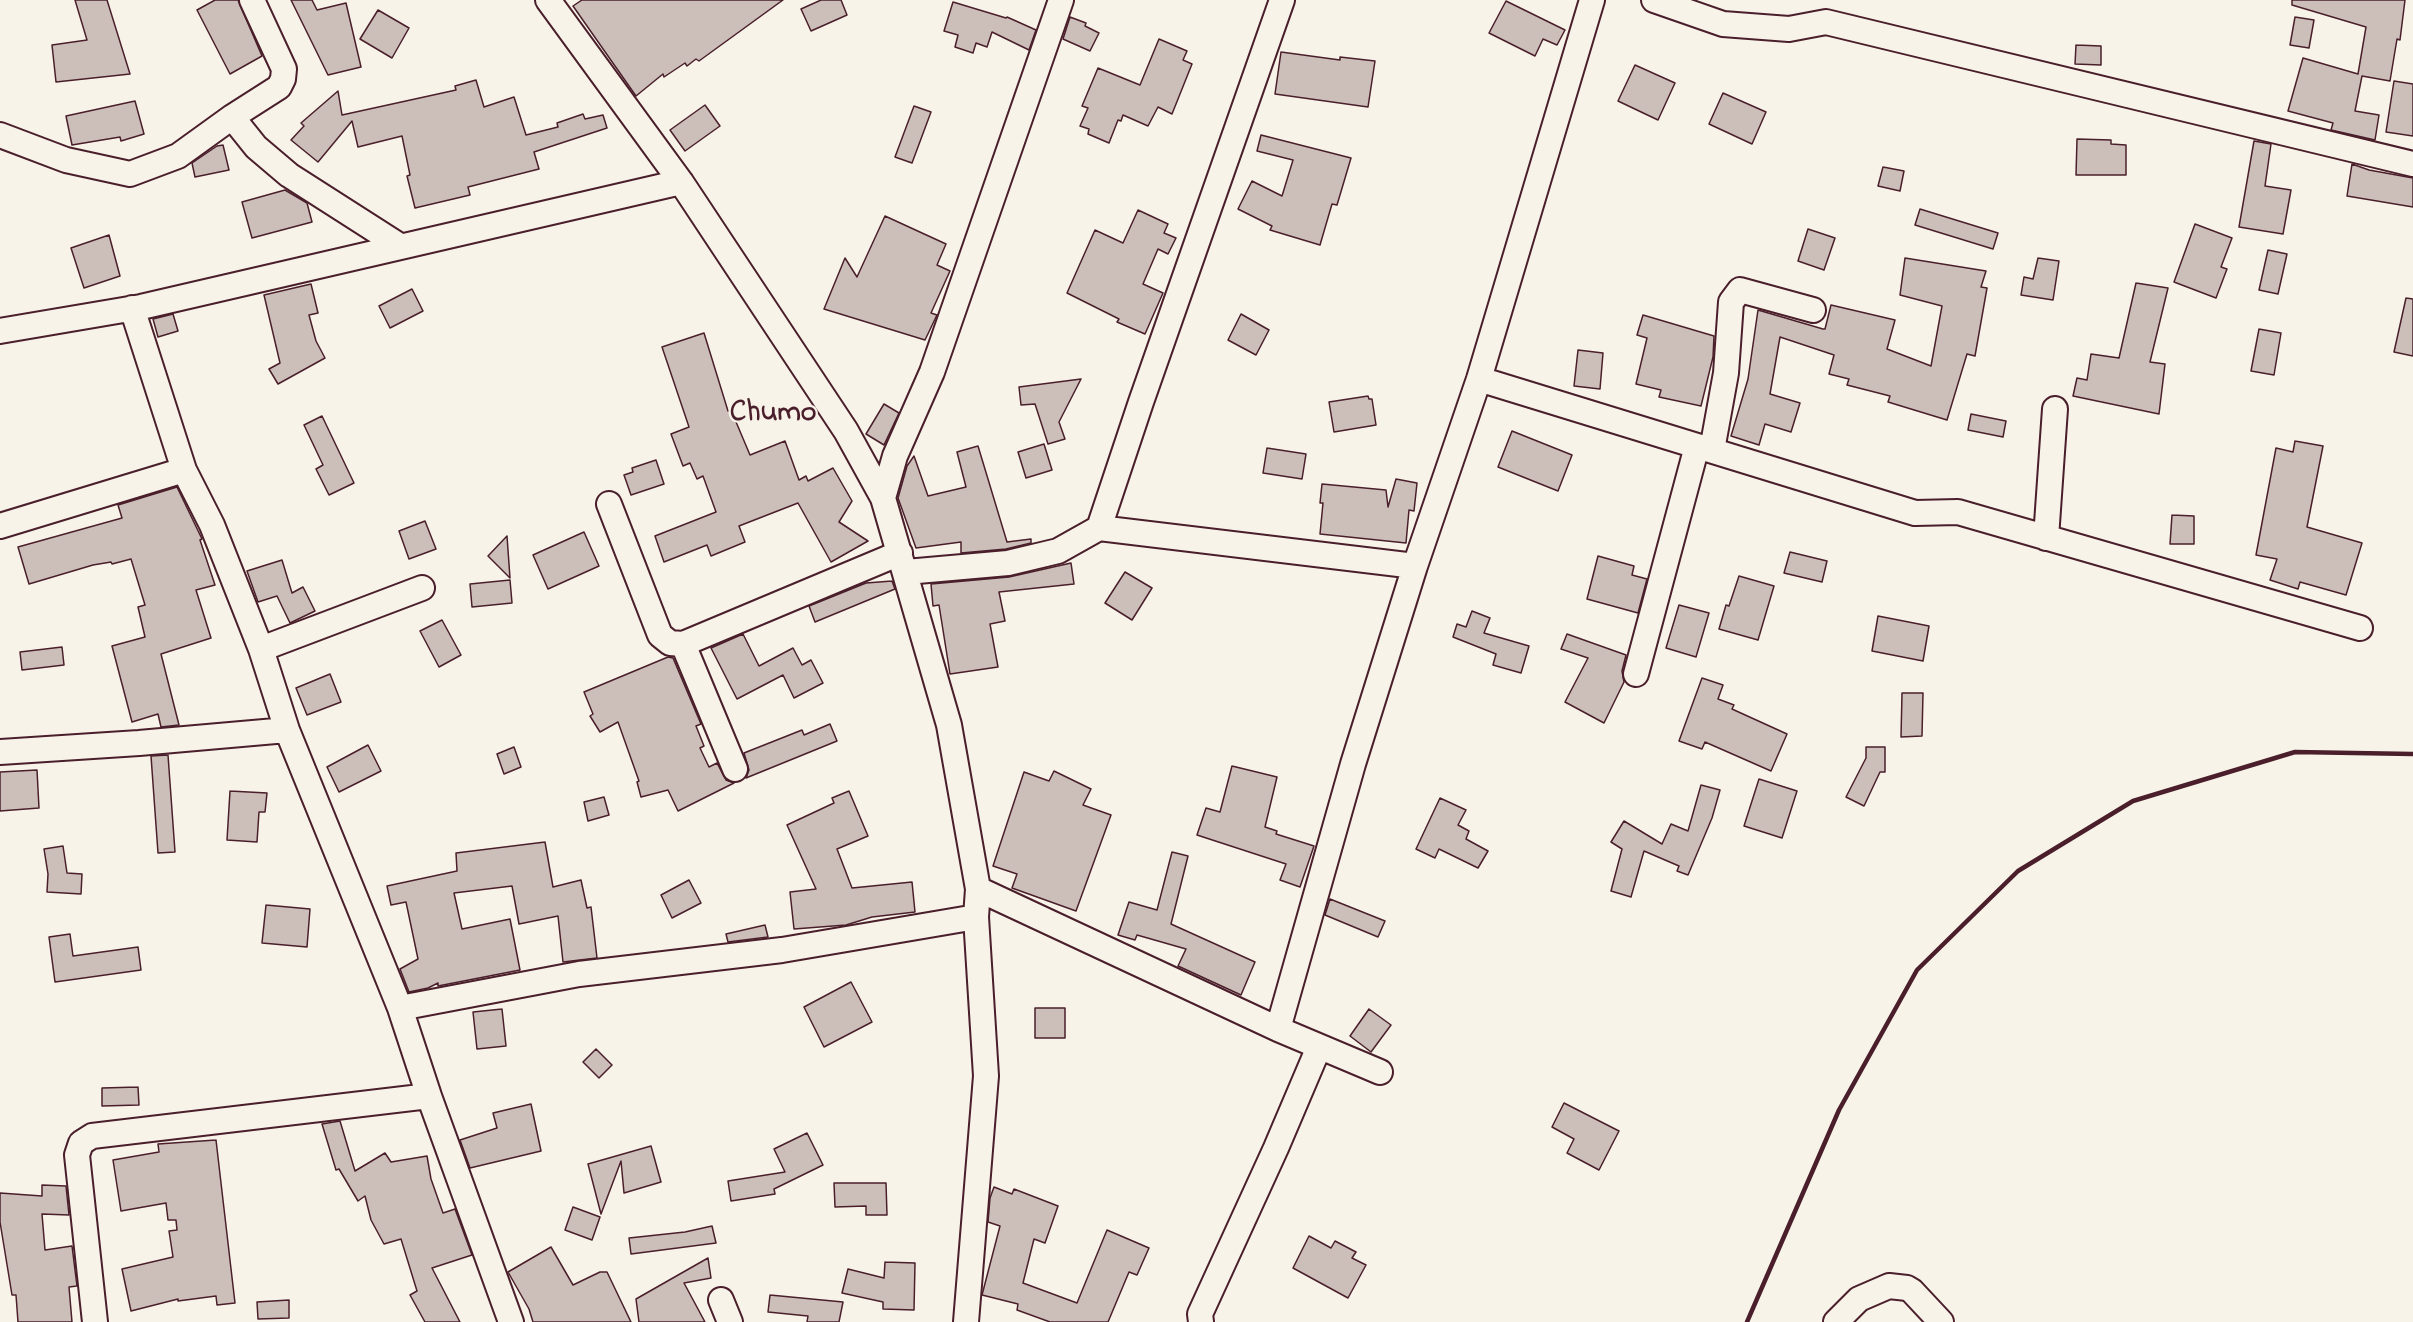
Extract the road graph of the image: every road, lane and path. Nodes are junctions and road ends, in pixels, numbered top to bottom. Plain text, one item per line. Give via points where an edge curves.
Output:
1 (252, 0) edge
2 (548, 0) edge
3 (1061, 0) edge
4 (1282, 0) edge
5 (1592, 0) edge
6 (1654, 0) edge
7 (232, 117) junction
8 (0, 135) edge
9 (2413, 164) edge
10 (681, 182) junction
11 (400, 246) junction
12 (132, 308) junction
13 (1813, 310) dead end
14 (0, 331) edge
15 (1479, 379) junction
16 (2055, 409) dead end
17 (1704, 448) junction
18 (184, 470) junction
19 (883, 498) junction
20 (609, 504) dead end
21 (0, 526) edge
22 (1099, 528) junction
23 (2046, 538) junction
24 (903, 562) junction
25 (1414, 566) junction
26 (422, 588) dead end
27 (2360, 628) dead end
28 (683, 644) junction
29 (261, 650) junction
30 (1636, 674) dead end
31 (287, 730) junction
32 (0, 752) edge
33 (735, 769) dead end
34 (978, 889) junction
35 (976, 917) junction
36 (400, 1008) junction
37 (1278, 1029) junction
38 (1318, 1047) junction
39 (1380, 1072) dead end
40 (429, 1096) junction
41 (95, 1322) edge
42 (511, 1322) edge
43 (966, 1322) edge
44 (1201, 1322) edge
45 (1836, 1322) edge
46 (1941, 1322) edge

1 - 7 street via 284,69 283,79 279,87
2 - 10 street
3 - 19 street via 932,372 895,456
4 - 22 street
5 - 15 street
6 - 9 street via 1723,24 1789,29 1826,22
7 - 8 street via 178,156 130,174 66,160
7 - 11 street via 256,147 289,175
10 - 11 street
10 - 19 street via 846,431
11 - 12 street
12 - 14 street
12 - 18 street
13 - 17 street via 1740,290 1731,302 1726,374
15 - 17 street
15 - 25 street
16 - 23 street
17 - 23 street via 1915,513 1958,512
17 - 30 street
18 - 21 street
18 - 29 street via 212,525
19 - 24 street
20 - 28 street via 660,635 670,643
22 - 24 street via 1058,551 1008,563
22 - 25 street
23 - 27 street
24 - 28 street
24 - 34 street via 950,725
25 - 37 street
26 - 29 street
28 - 33 street
29 - 31 street
31 - 32 street
31 - 36 street
34 - 35 street
34 - 37 street
35 - 36 street via 782,950 579,974
35 - 43 street via 987,1076
36 - 40 street
37 - 38 street
38 - 39 street
38 - 44 street via 1200,1314
40 - 41 street via 92,1136 81,1143 77,1155
40 - 42 street
45 - 46 street via 1859,1299 1889,1286 1912,1291

